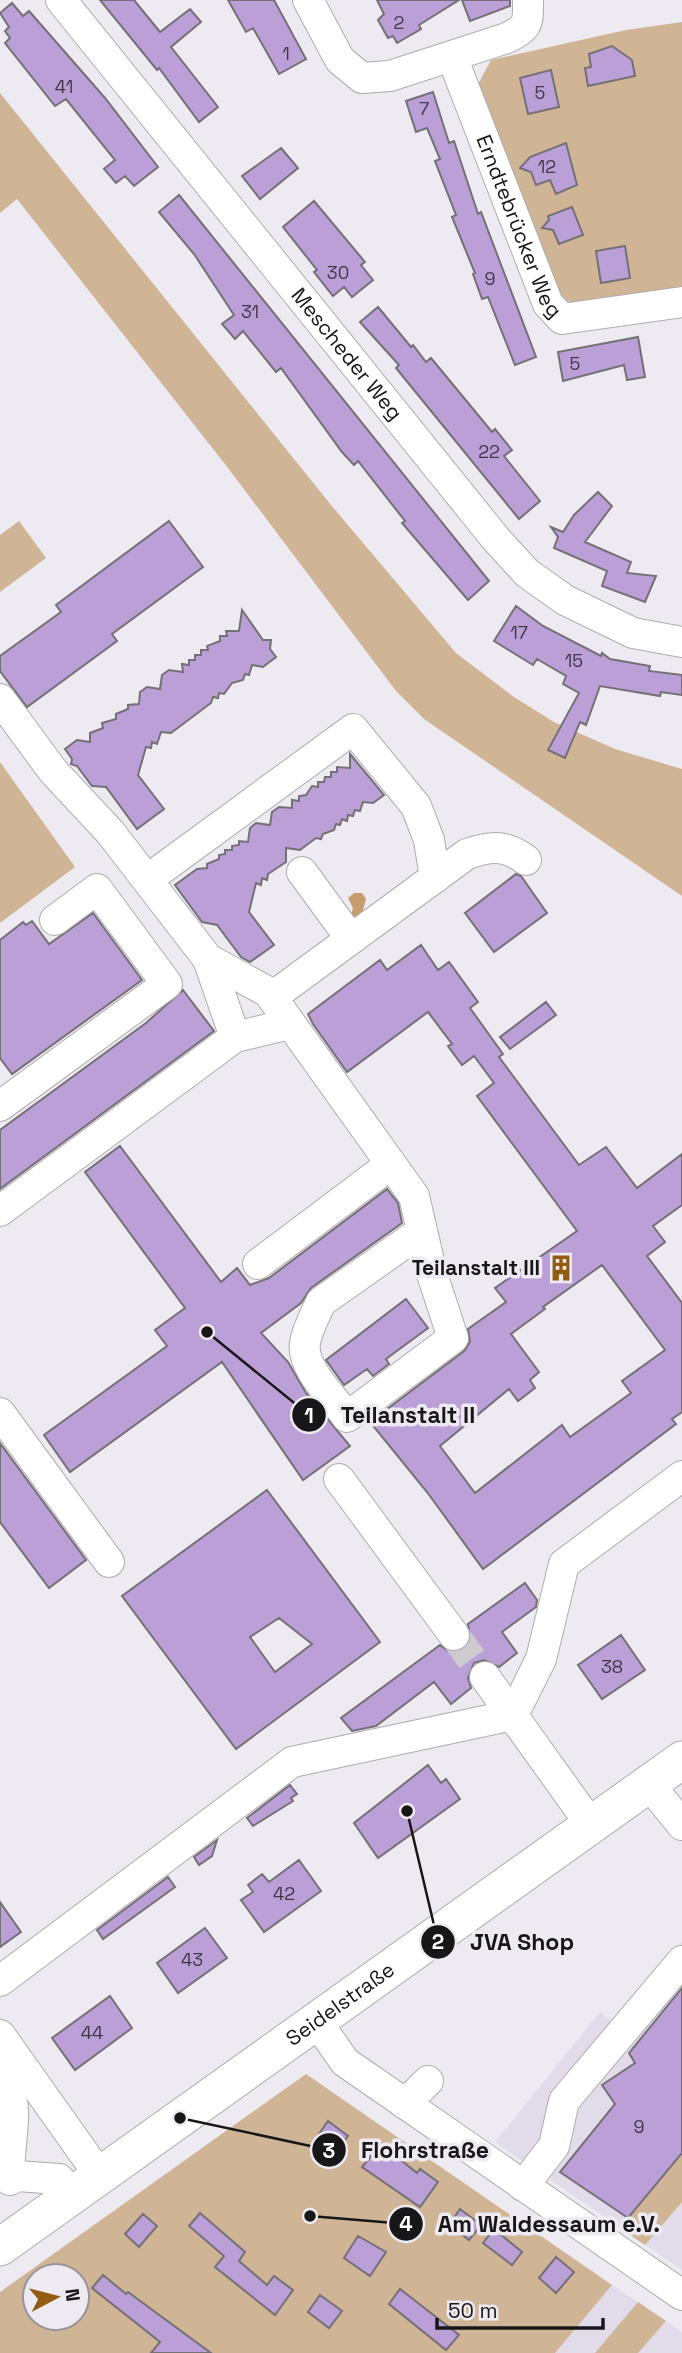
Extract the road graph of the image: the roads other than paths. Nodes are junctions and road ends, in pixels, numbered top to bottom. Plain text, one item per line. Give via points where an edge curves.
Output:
1 (61, 0) edge
2 (307, 0) edge
3 (528, 0) edge
4 (452, 57) junction
5 (682, 302) edge
6 (682, 642) edge
7 (0, 699) edge
8 (526, 860) dead end
9 (302, 872) dead end
10 (435, 878) junction
11 (148, 879) junction
12 (55, 920) dead end
13 (351, 939) junction
14 (208, 959) junction
15 (272, 997) junction
16 (290, 1024) junction
17 (235, 1037) junction
18 (0, 1106) edge
19 (391, 1164) junction
20 (0, 1211) edge
21 (422, 1231) junction
22 (258, 1264) dead end
23 (0, 1413) edge
24 (682, 1476) edge
25 (340, 1479) dead end
26 (109, 1562) dead end
27 (454, 1635) tunnel mouth
28 (485, 1677) tunnel mouth
29 (513, 1715) junction
30 (682, 1760) edge
31 (649, 1784) junction
32 (591, 1825) junction
33 (682, 1825) edge
34 (682, 1961) edge
35 (0, 1981) edge
36 (317, 2022) junction
37 (0, 2035) edge
38 (0, 2072) edge
39 (428, 2081) dead end
40 (405, 2104) junction
41 (86, 2186) junction
42 (523, 2186) junction
43 (0, 2247) edge
44 (682, 2295) edge

1 - 6 street, Mescheder Weg via 527,573 565,600 633,633
2 - 4 street via 340,60 362,78 390,76
3 - 4 street via 528,21 523,29
4 - 5 street, Erndtebrücker Weg via 548,304 562,319
7 - 11 street via 53,771
8 - 10 street via 514,851 489,847 467,854
9 - 13 street
10 - 11 street via 429,840 416,806 353,729
10 - 13 street
11 - 14 street
12 - 18 street via 97,889 167,984
13 - 15 street
14 - 15 street
14 - 17 street
15 - 16 street
16 - 17 street
16 - 19 street
17 - 20 street
19 - 21 street via 414,1196
19 - 22 street
21 - 21 street via 420,1282 453,1338 347,1417 306,1360 305,1343 314,1319 321,1302
23 - 26 street
24 - 29 street via 564,1564 541,1659
25 - 27 street
28 - 29 street
29 - 32 street
29 - 35 street via 292,1762
30 - 31 main road, Seidelstraße
31 - 32 main road, Seidelstraße
31 - 33 street
32 - 36 main road, Seidelstraße
34 - 42 street via 564,2101 554,2146
36 - 40 street via 345,2063
36 - 41 main road, Seidelstraße
37 - 41 street
38 - 41 street via 14,2096 8,2163 13,2178 58,2179
39 - 40 street
40 - 42 street
41 - 43 main road, Seidelstraße
42 - 44 street

